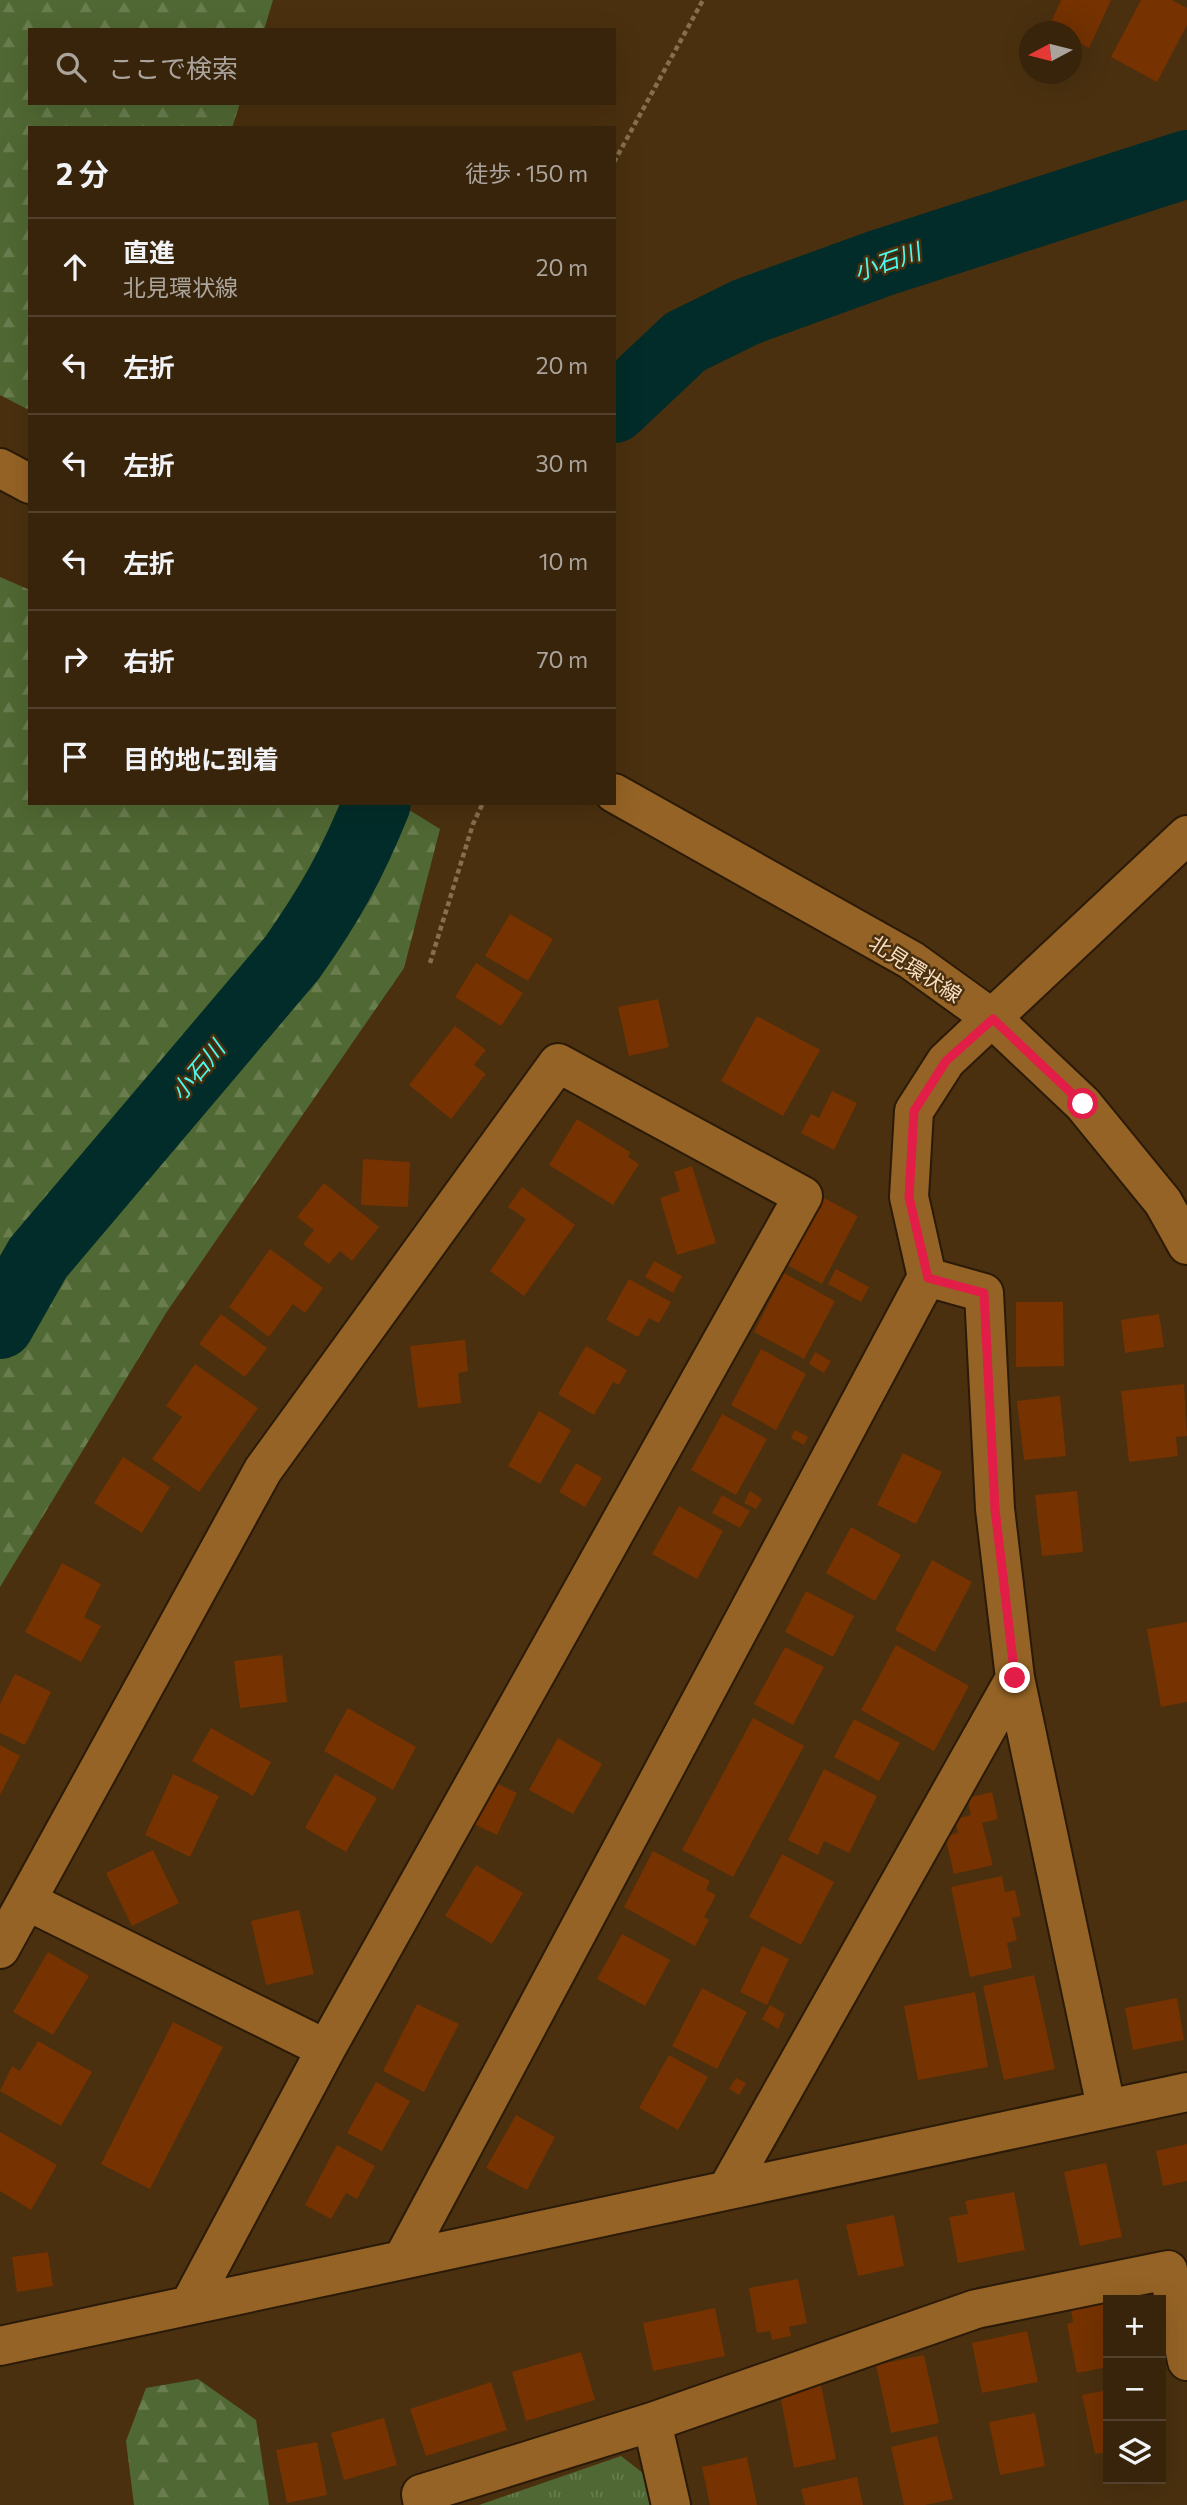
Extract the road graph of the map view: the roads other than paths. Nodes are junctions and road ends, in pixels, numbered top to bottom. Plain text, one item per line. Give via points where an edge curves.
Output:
1 (0, 468) edge
2 (28, 483) edge
3 (616, 794) edge
4 (1187, 835) edge
5 (993, 1019) junction
6 (1187, 1245) edge
7 (928, 1278) junction
8 (1015, 1678) junction
9 (27, 1901) junction
10 (0, 1949) edge
11 (326, 2049) junction
12 (1187, 2092) edge
13 (1106, 2107) junction
14 (728, 2188) junction
15 (404, 2257) junction
16 (190, 2304) junction
17 (0, 2346) edge
18 (1187, 2361) edge
19 (652, 2422) junction
20 (423, 2505) edge
21 (671, 2505) edge

1 - 2 street
3 - 5 street, 北見環状線 via 911,960
4 - 5 street
5 - 6 street, 北見環状線 via 1083,1104 1163,1202
5 - 7 street via 946,1061 914,1111 909,1197
7 - 8 street via 984,1293 995,1509
7 - 15 street
8 - 13 street
8 - 14 street
9 - 10 street
9 - 11 street
9 - 11 street via 263,1470 558,1063 803,1196
11 - 16 street
12 - 13 street
13 - 14 street
14 - 15 street
15 - 16 street
16 - 17 street
18 - 19 street via 1168,2270 976,2309
19 - 20 street via 421,2494
19 - 21 street

